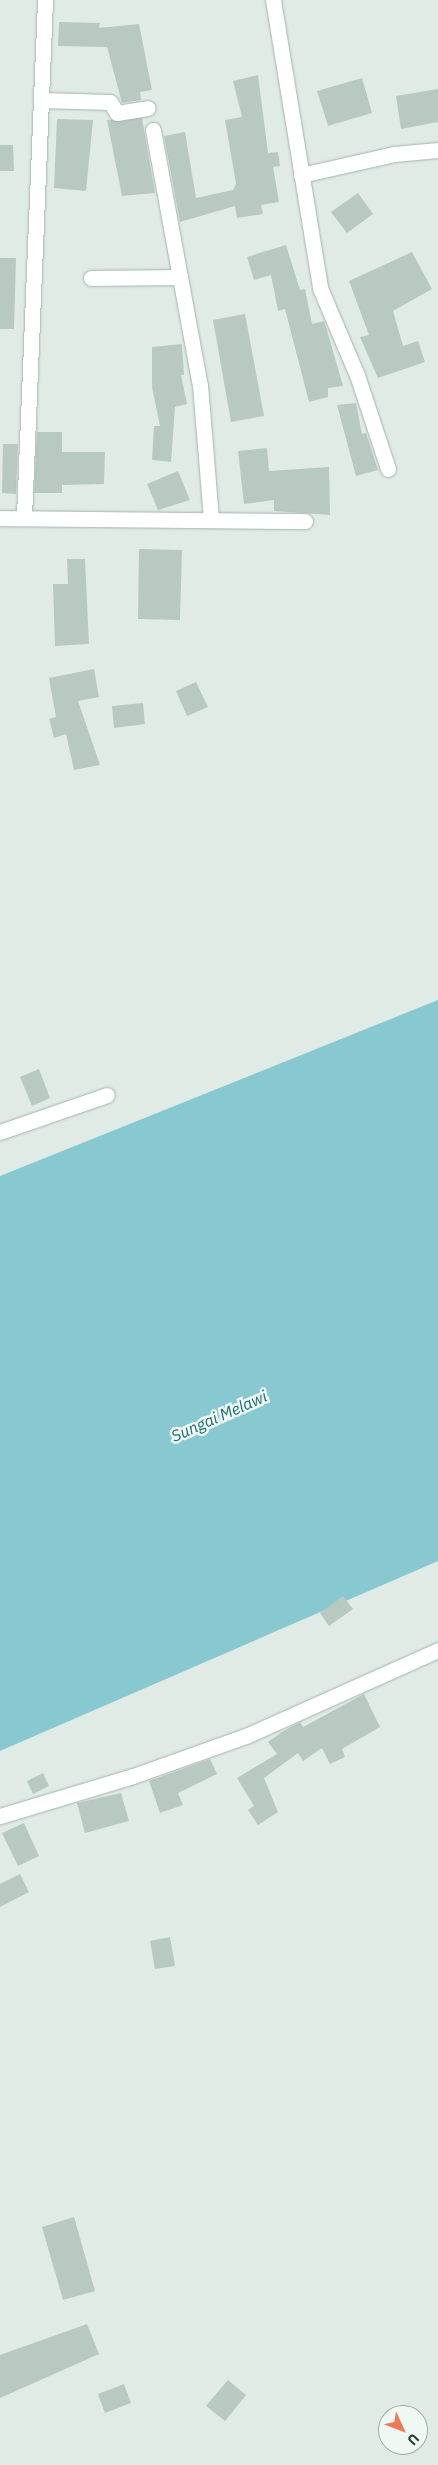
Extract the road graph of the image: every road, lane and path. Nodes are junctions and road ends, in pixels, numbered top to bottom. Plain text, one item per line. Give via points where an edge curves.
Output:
1 (45, 0) edge
2 (273, 0) edge
3 (42, 100) junction
4 (148, 108) dead end
5 (153, 130) dead end
6 (438, 150) edge
7 (301, 175) junction
8 (180, 277) junction
9 (91, 278) dead end
10 (388, 469) dead end
11 (24, 516) junction
12 (0, 518) edge
13 (211, 520) junction
14 (305, 521) dead end
15 (107, 1095) dead end
16 (0, 1132) edge
17 (438, 1650) edge
18 (0, 1816) edge

1 - 3 street
2 - 7 street
3 - 4 street via 110,102 117,113
3 - 11 street
5 - 8 street
6 - 7 street via 394,154
7 - 10 street via 320,288 357,375
8 - 9 street
8 - 13 street via 200,385
11 - 12 street
11 - 13 street
13 - 14 street
15 - 16 street
17 - 18 street via 248,1735 134,1776

